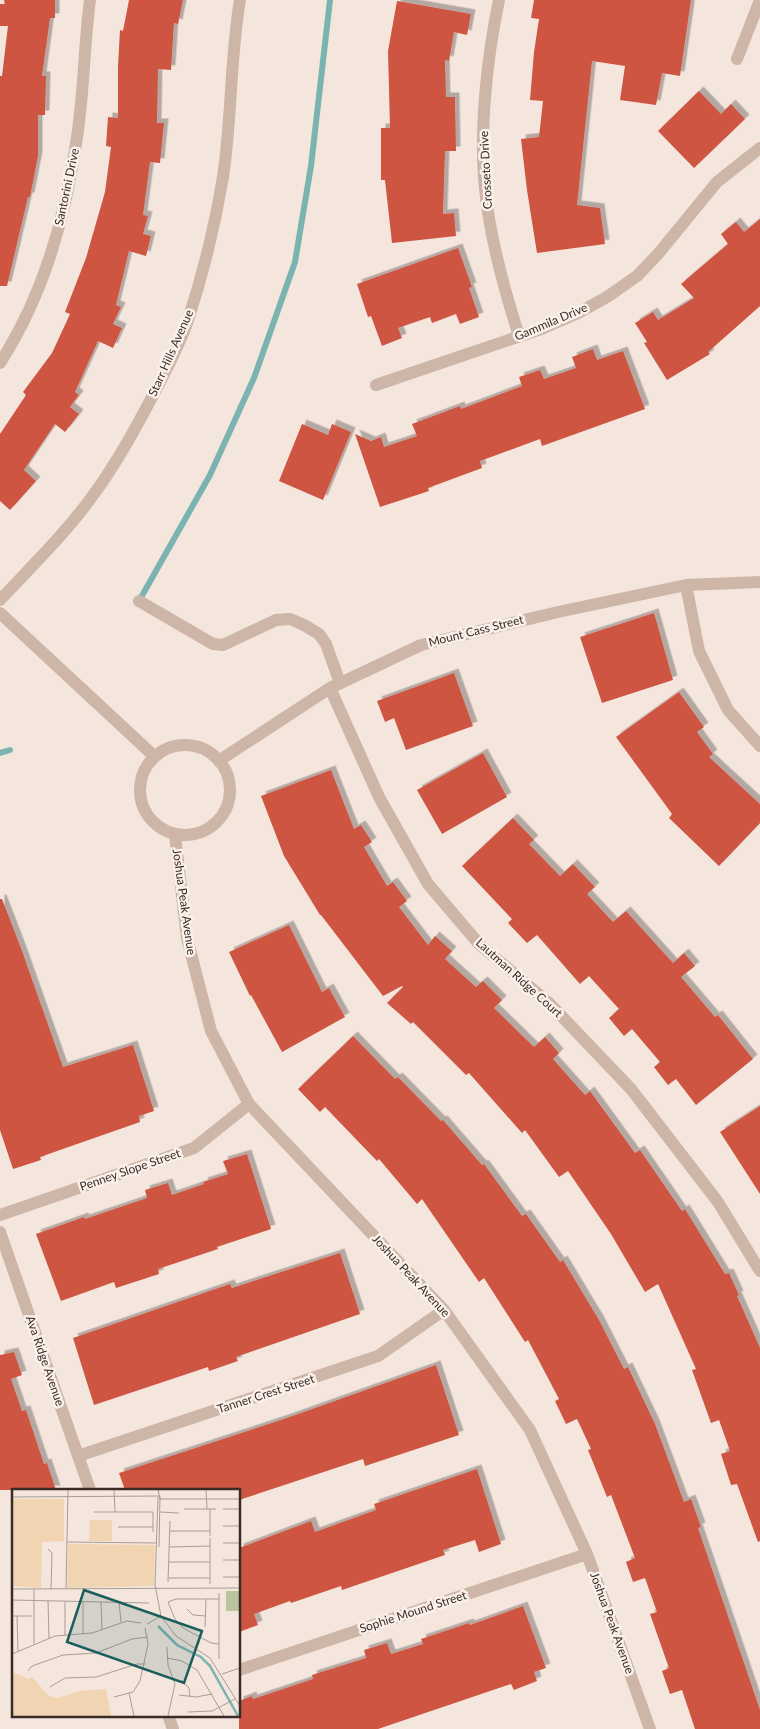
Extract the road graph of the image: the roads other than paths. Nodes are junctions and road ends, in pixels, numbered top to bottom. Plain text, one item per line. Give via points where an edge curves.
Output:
1 (90, 0) edge
2 (240, 0) edge
3 (499, 0) edge
4 (760, 0) edge
5 (736, 59) dead end
6 (760, 148) edge
7 (519, 336) junction
8 (0, 363) edge
9 (376, 385) dead end
10 (760, 582) edge
11 (686, 586) junction
12 (0, 600) edge
13 (139, 601) dead end
14 (0, 613) edge
15 (335, 685) junction
16 (760, 746) edge
17 (154, 756) junction
18 (220, 760) junction
19 (175, 835) junction
20 (249, 1104) junction
21 (0, 1215) edge
22 (0, 1232) edge
23 (760, 1271) edge
24 (444, 1310) junction
25 (78, 1456) junction
26 (90, 1489) edge
27 (587, 1554) junction
28 (240, 1670) edge
29 (168, 1716) edge
30 (173, 1729) edge
31 (650, 1729) edge

1 - 8 street, Santorini Drive via 78,135 63,216 36,294
2 - 12 street, Starr Hills Avenue via 223,176 216,218 188,321 121,453 56,541
3 - 7 street, Crosseto Drive via 486,89 484,188 494,245
4 - 5 street
6 - 7 street, Gammila Drive via 717,182 637,276 578,313
7 - 9 street, Gammila Drive
10 - 11 street, Mount Cass Street
11 - 15 street, Mount Cass Street via 422,644
11 - 16 street via 699,651 728,710
13 - 15 street, Lautman Ridge Court via 213,644 223,645 276,620 290,619 304,624 319,634 326,644
14 - 17 street
15 - 18 street, Mount Cass Street
15 - 23 street, Lautman Ridge Court via 379,797 428,884 479,944 549,1003 631,1089 718,1202
17 - 18 street via 176,745 188,745 201,747
17 - 19 street via 141,777 140,802 153,823
18 - 19 street via 226,769 231,790 226,811 211,828 200,834
19 - 20 street, Joshua Peak Avenue via 187,938 211,1032
20 - 21 street, Penney Slope Street via 194,1148
20 - 24 street, Joshua Peak Avenue
22 - 25 street, Ava Ridge Avenue
24 - 25 street, Tanner Crest Street via 378,1356
24 - 27 street, Joshua Peak Avenue via 530,1430
25 - 26 street, Ava Ridge Avenue
27 - 28 street, Sophie Mound Street
27 - 31 street, Joshua Peak Avenue
29 - 30 street

